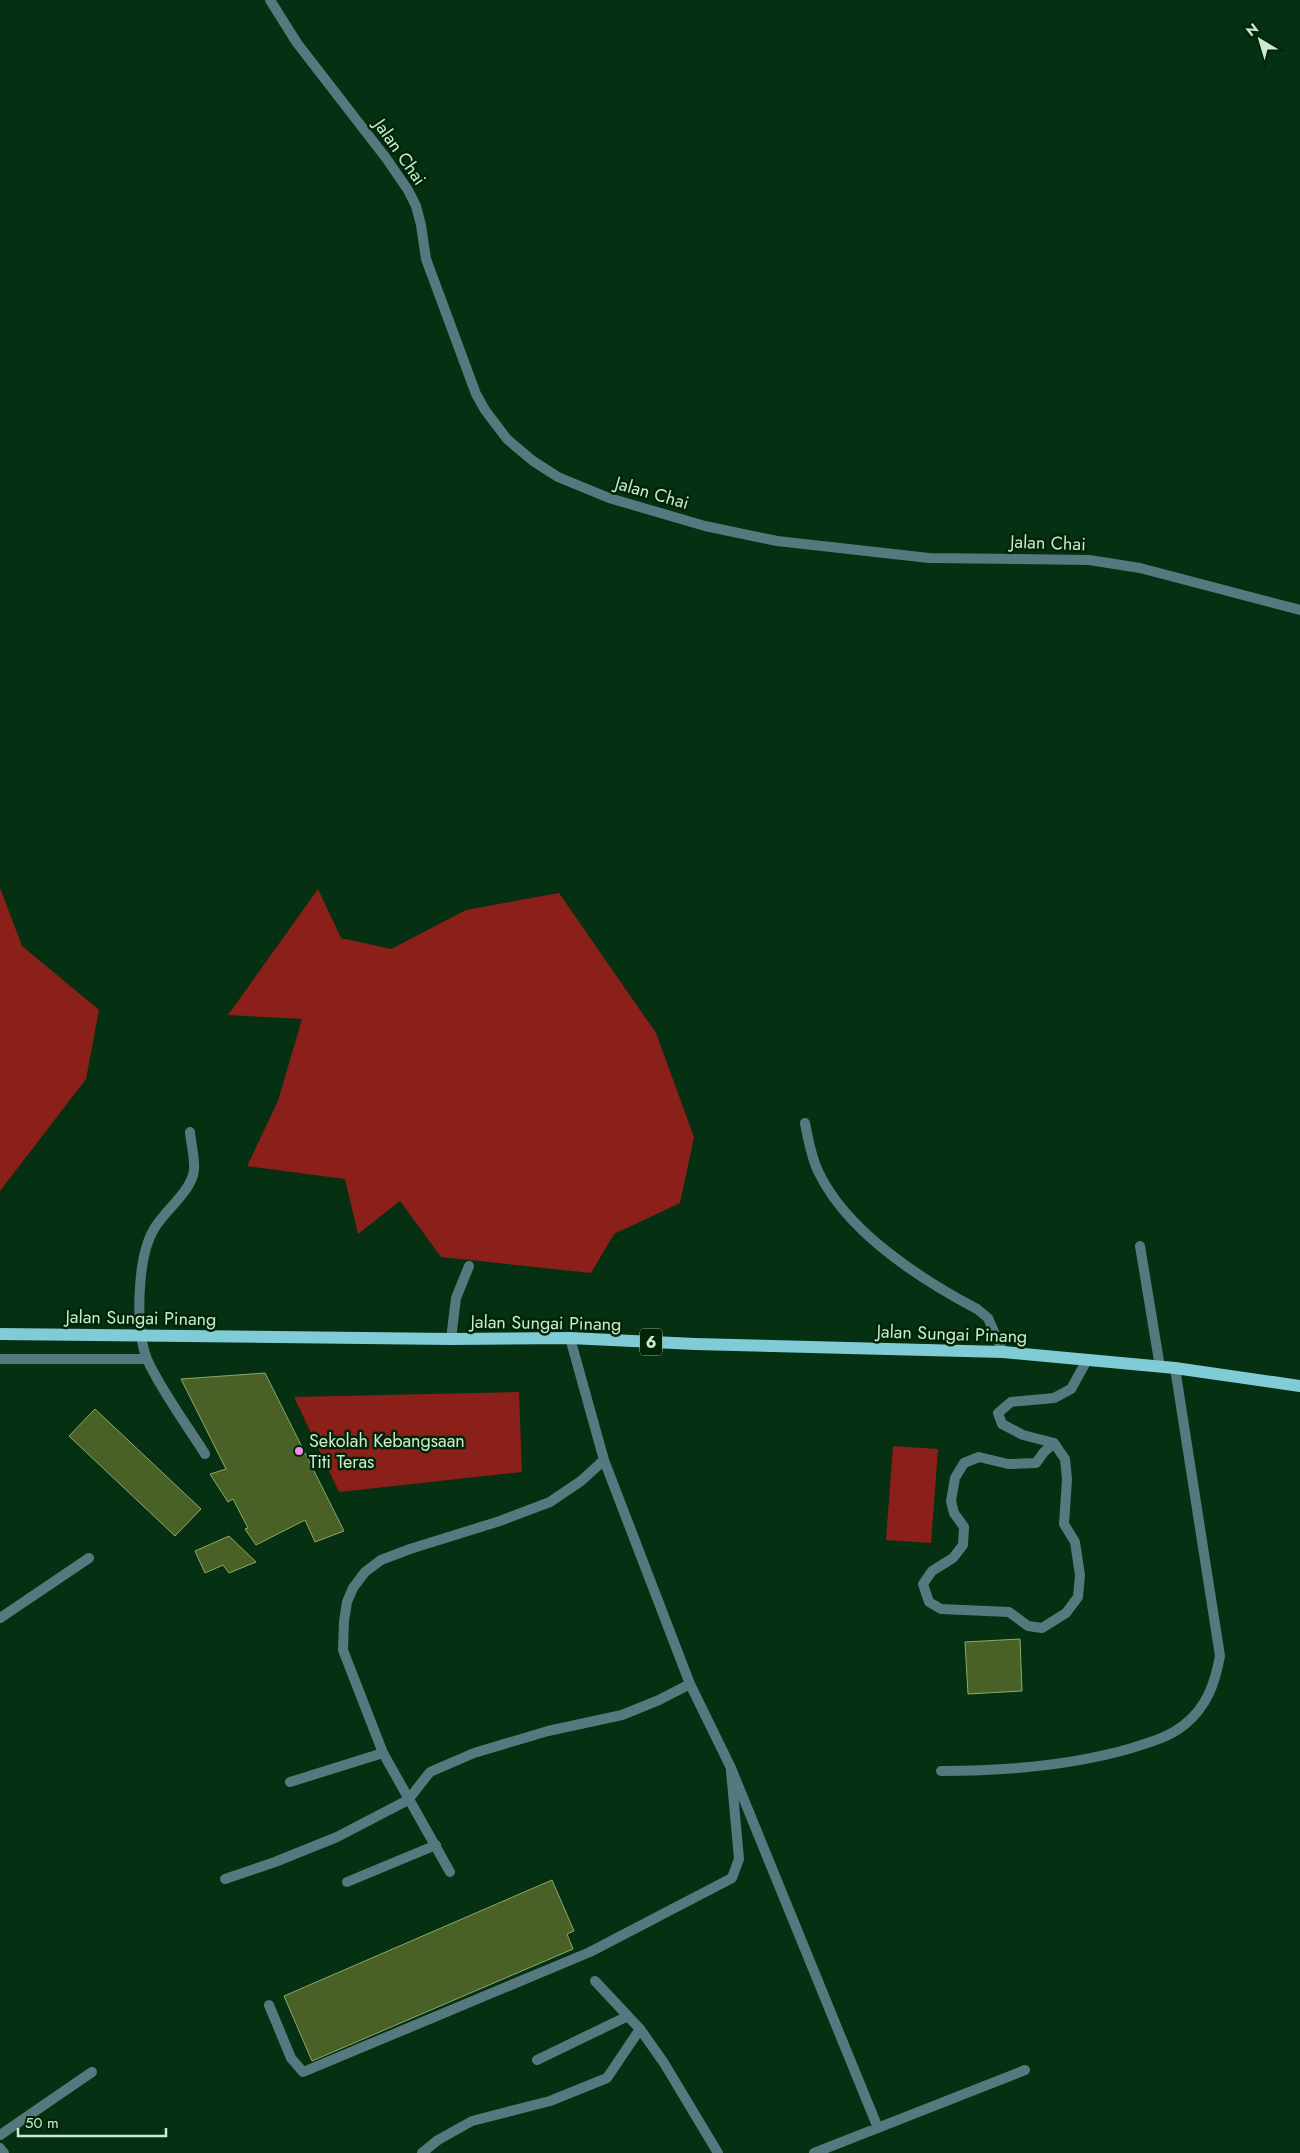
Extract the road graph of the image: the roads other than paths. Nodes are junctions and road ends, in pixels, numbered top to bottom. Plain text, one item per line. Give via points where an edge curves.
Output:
1 (270, 0) edge
2 (1300, 610) edge
3 (805, 1123) dead end
4 (190, 1132) dead end
5 (1140, 1246) dead end
6 (469, 1266) dead end
7 (0, 1334) edge
8 (141, 1335) junction
9 (570, 1338) junction
10 (451, 1339) junction
11 (1003, 1352) junction
12 (0, 1359) edge
13 (147, 1359) junction
14 (1087, 1360) junction
15 (1160, 1366) junction
16 (1175, 1368) junction
17 (1300, 1386) edge
18 (1054, 1444) junction
19 (204, 1454) dead end
20 (604, 1460) junction
21 (89, 1558) dead end
22 (0, 1618) edge
23 (690, 1684) junction
24 (383, 1753) junction
25 (731, 1768) junction
26 (941, 1771) dead end
27 (290, 1782) dead end
28 (408, 1800) junction
29 (436, 1845) junction
30 (450, 1872) dead end
31 (225, 1879) dead end
32 (347, 1882) dead end
33 (595, 1981) dead end
34 (270, 2005) dead end
35 (628, 2016) junction
36 (640, 2029) junction
37 (537, 2060) dead end
38 (1025, 2070) dead end
39 (92, 2072) dead end
40 (878, 2128) junction
41 (0, 2135) edge
42 (0, 2148) edge
43 (4, 2153) edge
44 (422, 2153) edge
45 (718, 2153) edge
46 (814, 2153) edge

1 - 2 street, Jalan Chai via 297,43 408,190 421,225 426,259 476,394 485,410 507,439 558,477 609,498 706,526 777,541 929,558 1090,560 1140,568
3 - 11 street via 812,1156 830,1193 856,1223 900,1262 988,1318
4 - 8 street via 194,1172 189,1184 154,1228 142,1264
5 - 15 street
6 - 10 street via 456,1298
7 - 8 main road, Jalan Sungai Pinang / 6
8 - 10 main road, Jalan Sungai Pinang / 6
8 - 13 street
9 - 10 main road, Jalan Sungai Pinang / 6
9 - 11 main road, Jalan Sungai Pinang / 6
9 - 20 street
11 - 14 main road, Jalan Sungai Pinang / 6
12 - 13 street
13 - 19 street
14 - 15 main road, Jalan Sungai Pinang / 6
14 - 18 street via 1071,1389 1054,1398 1011,1402 998,1413 1002,1424 1023,1435
15 - 16 main road, Jalan Sungai Pinang / 6
16 - 17 main road, Jalan Sungai Pinang / 6
16 - 26 street via 1220,1656 1215,1682 1203,1706 1185,1725 1162,1739 1108,1755 997,1771
18 - 18 street via 1065,1459 1064,1524 1075,1542 1080,1575 1078,1597 1066,1613 1042,1628 1028,1626 1010,1612 941,1609 929,1602 923,1584 932,1571 953,1558 963,1545 964,1528 954,1514 951,1501 955,1478 964,1463 980,1457 1008,1464 1036,1463
20 - 23 street
20 - 24 street via 550,1502 410,1549 381,1560 365,1572 347,1602 343,1650
21 - 22 street
23 - 25 street
23 - 28 street via 622,1715 548,1730 474,1753 430,1772
24 - 27 street
24 - 28 street
25 - 34 street via 739,1859 732,1878 590,1952 303,2072 291,2058
25 - 40 street
28 - 29 street
28 - 31 street via 337,1837
29 - 30 street
29 - 32 street
33 - 35 street
35 - 36 street
35 - 37 street
36 - 44 street via 607,2078 550,2101 472,2121
36 - 45 street
38 - 40 street
39 - 41 street
40 - 46 street
42 - 43 street

